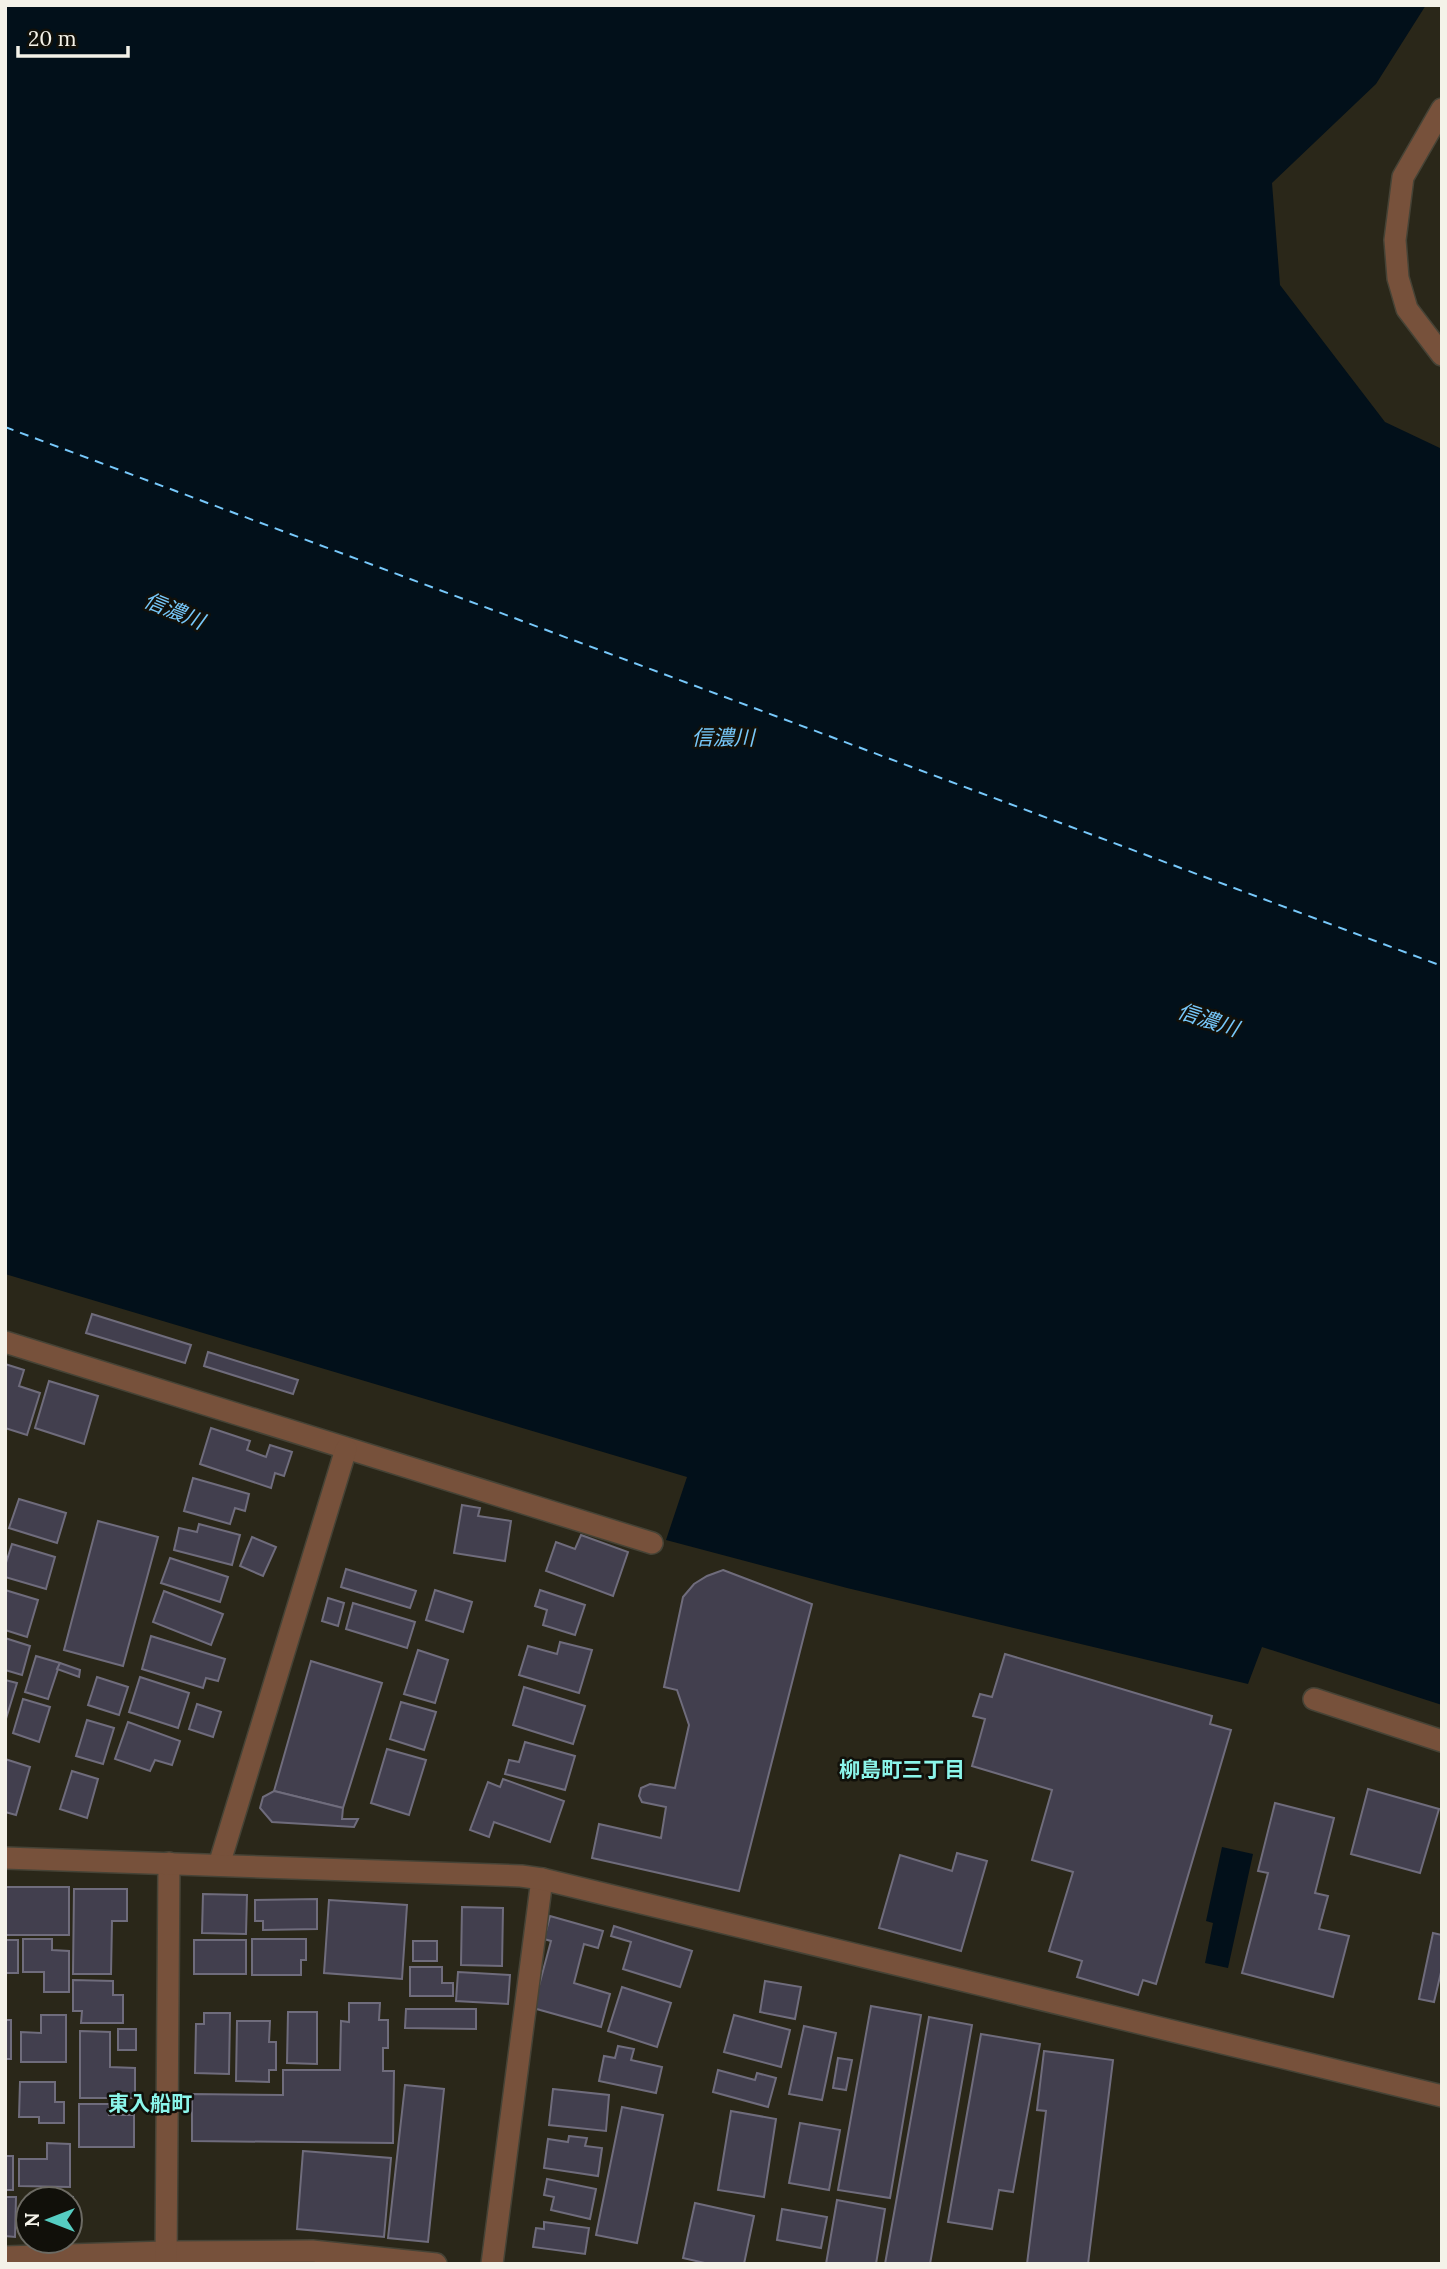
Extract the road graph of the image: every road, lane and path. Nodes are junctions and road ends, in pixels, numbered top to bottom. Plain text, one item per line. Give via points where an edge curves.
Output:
1 (1441, 110) edge
2 (1442, 355) edge
3 (5, 1342) edge
4 (346, 1449) junction
5 (652, 1543) dead end
6 (1314, 1699) dead end
7 (1442, 1741) edge
8 (5, 1858) edge
9 (169, 1863) junction
10 (219, 1865) junction
11 (542, 1879) junction
12 (1442, 2096) edge
13 (5, 2257) edge
14 (165, 2258) edge
15 (436, 2264) edge
16 (492, 2264) edge

1 - 2 street via 1403,177 1395,240 1398,278 1408,309
3 - 4 street
4 - 5 street
4 - 10 street
6 - 7 street
8 - 9 street
9 - 10 street
9 - 14 street
10 - 11 street
11 - 12 street
11 - 16 street
13 - 14 street
14 - 15 street via 313,2251

